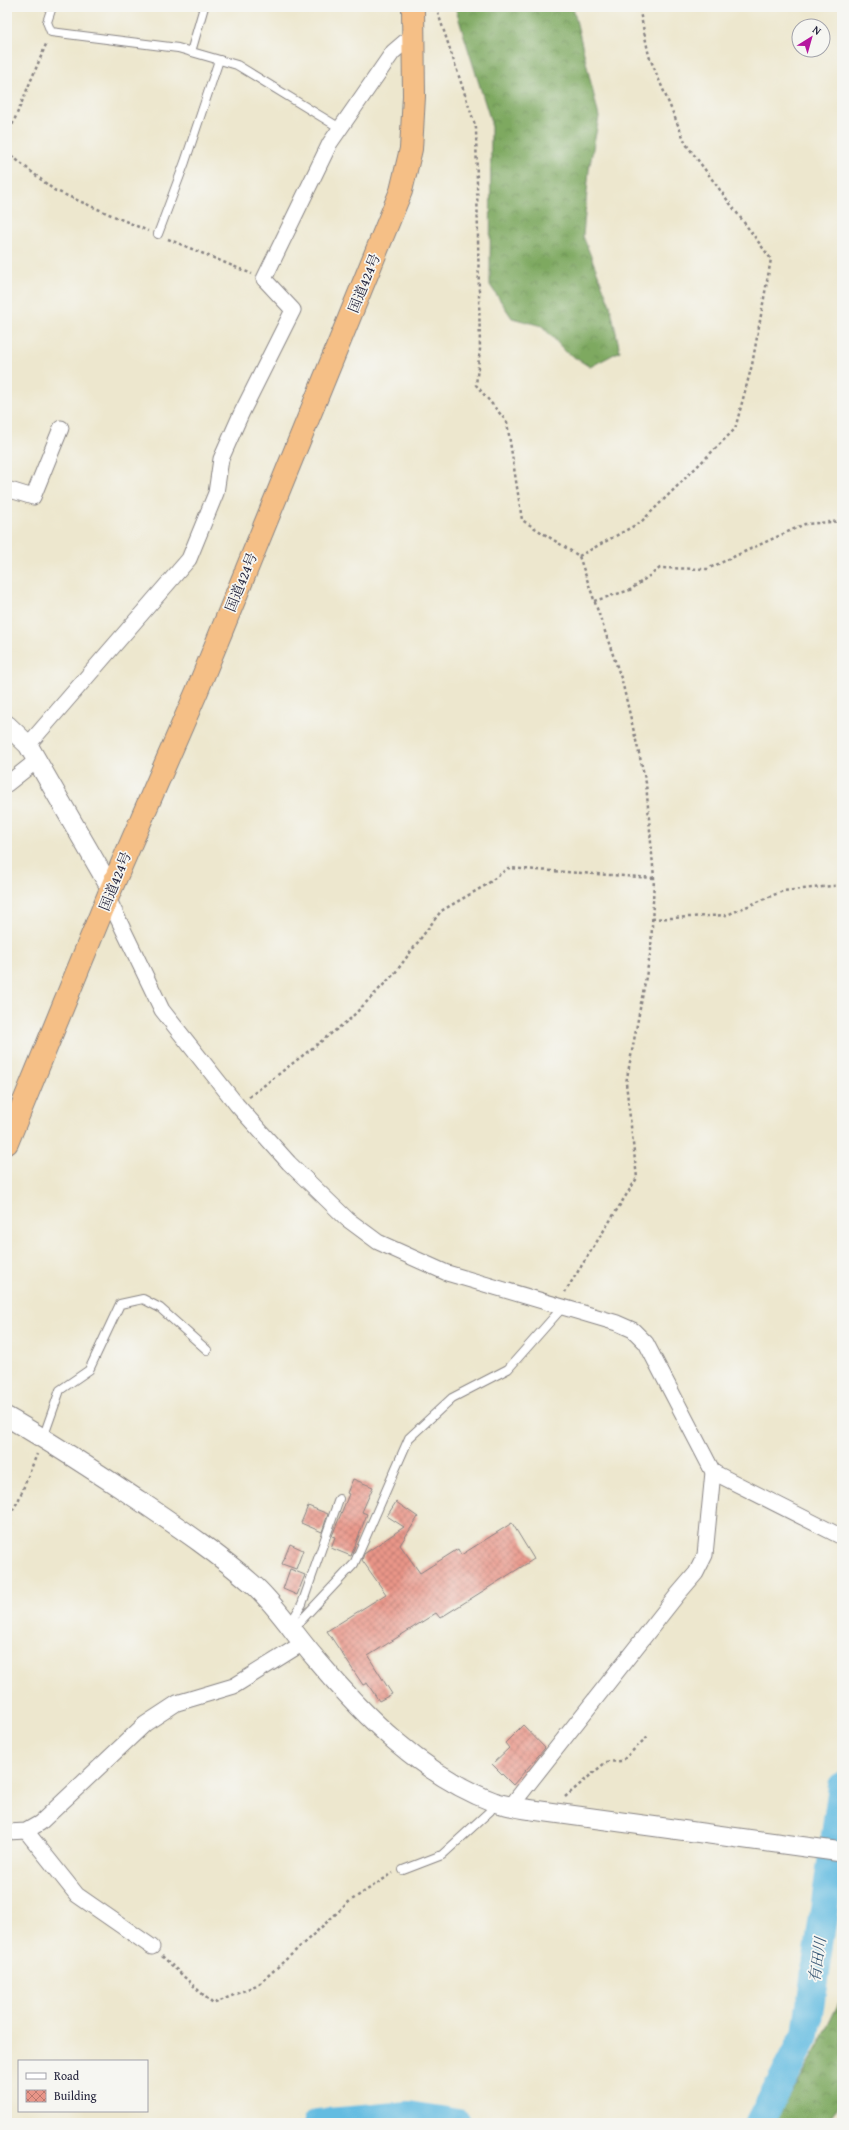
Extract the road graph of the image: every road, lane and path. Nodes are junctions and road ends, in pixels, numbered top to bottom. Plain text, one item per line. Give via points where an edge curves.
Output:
1 (52, 7) edge
2 (204, 7) edge
3 (413, 7) edge
4 (436, 7) edge
5 (639, 7) edge
6 (51, 32) junction
7 (414, 34) junction
8 (191, 52) junction
9 (219, 60) junction
10 (340, 128) junction
11 (7, 142) edge
12 (7, 152) edge
13 (158, 234) junction
14 (264, 280) junction
15 (61, 428) dead end
16 (7, 489) edge
17 (842, 522) edge
18 (579, 556) junction
19 (594, 601) junction
20 (7, 725) edge
21 (32, 753) junction
22 (7, 784) edge
23 (654, 878) junction
24 (842, 885) edge
25 (110, 894) junction
26 (652, 919) junction
27 (237, 1105) junction
28 (7, 1143) edge
29 (562, 1308) junction
30 (207, 1350) dead end
31 (7, 1417) edge
32 (43, 1438) junction
33 (713, 1472) junction
34 (339, 1499) dead end
35 (7, 1521) edge
36 (842, 1537) edge
37 (295, 1632) junction
38 (649, 1735) dead end
39 (503, 1804) junction
40 (546, 1812) junction
41 (26, 1831) junction
42 (7, 1832) edge
43 (842, 1852) edge
44 (403, 1870) joint
45 (152, 1946) joint

1 - 6 lane via 47,22
2 - 8 lane
3 - 7 highway, 国道424号
4 - 18 path via 476,128 480,349 476,385 507,422 522,520
5 - 18 path via 649,56 686,144 771,259 752,365 735,429 641,522
6 - 8 lane via 178,48
6 - 11 path
7 - 10 street via 394,52
7 - 25 highway, 国道424号 via 411,149 401,191
8 - 9 lane
9 - 10 lane via 236,65
9 - 13 lane
10 - 14 street via 330,143
12 - 13 path via 54,190
13 - 14 path
14 - 21 street via 293,310 221,459 216,493 189,559
15 - 16 street via 34,497
17 - 19 path via 805,524 707,569 660,568 630,590
18 - 19 path
19 - 23 path via 622,681 646,784
20 - 21 street
21 - 22 street
21 - 25 street
23 - 26 path
23 - 27 path via 508,868 486,886 441,911 395,973 350,1019
24 - 26 path via 782,891 727,915
25 - 27 street via 162,1010
25 - 28 highway, 国道424号
26 - 29 path via 651,950 626,1083 637,1178 566,1289
27 - 29 street via 289,1163 347,1219 378,1242 447,1273
29 - 33 street via 617,1323 633,1330 646,1343
29 - 37 lane via 508,1370 452,1398 409,1438 354,1564
30 - 32 lane via 160,1308 143,1299 120,1304 89,1370 60,1390
31 - 32 street
32 - 35 path via 19,1499
32 - 37 street via 233,1567 268,1598
33 - 36 street
33 - 39 street via 705,1555 696,1573
34 - 37 lane via 302,1604
37 - 39 street via 347,1694 391,1736 441,1775 466,1789
37 - 41 street via 234,1686 177,1703 145,1724 40,1823
38 - 40 path via 622,1760 606,1762
39 - 40 street
39 - 44 lane via 490,1811 442,1855
40 - 43 street
41 - 42 street
41 - 45 street via 77,1895
44 - 45 path via 392,1874 350,1901 259,1984 213,2004

